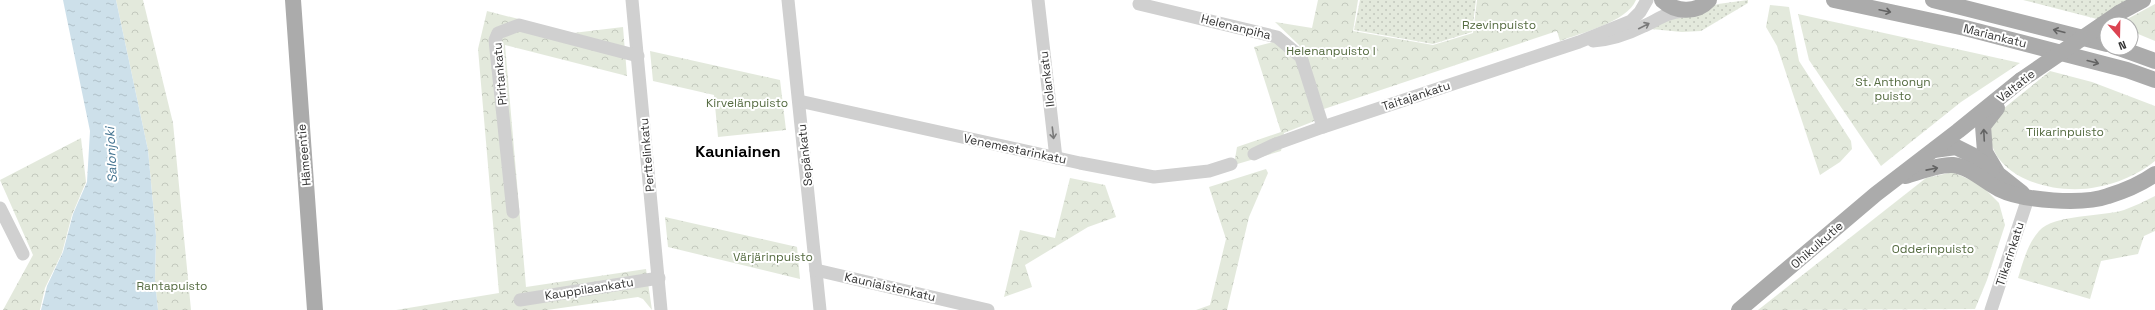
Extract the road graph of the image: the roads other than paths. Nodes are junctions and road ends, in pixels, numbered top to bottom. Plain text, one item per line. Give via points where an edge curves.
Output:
1 (293, 0) edge
2 (632, 0) edge
3 (788, 0) edge
4 (1038, 0) edge
5 (1647, 0) edge
6 (1662, 0) edge
7 (1834, 0) edge
8 (1933, 0) edge
9 (2143, 0) edge
10 (1710, 1) edge
11 (1949, 2) edge
12 (1139, 4) dead end
13 (1687, 10) junction
14 (1966, 28) junction
15 (2099, 41) edge
16 (1579, 42) junction
17 (2139, 55) edge
18 (638, 56) junction
19 (2155, 61) edge
20 (2155, 80) edge
21 (2017, 84) junction
22 (799, 101) junction
23 (1323, 127) junction
24 (1933, 150) junction
25 (1254, 154) dead end
26 (1056, 158) junction
27 (1231, 164) dead end
28 (1998, 174) junction
29 (2155, 174) edge
30 (1895, 180) junction
31 (2028, 198) junction
32 (0, 208) edge
33 (513, 212) dead end
34 (23, 254) dead end
35 (816, 270) junction
36 (659, 278) junction
37 (520, 300) dead end
38 (315, 310) edge
39 (661, 310) edge
40 (820, 310) edge
41 (988, 310) edge
42 (1739, 310) edge
43 (1991, 310) edge

1 - 38 main road, Hämeentie
2 - 18 street, Perttelinkatu
3 - 22 street, Sepänkatu
4 -> 26 street, Ilolankatu
5 - 16 street, Taitajankatu via 1631,21
6 - 13 main road via 1676,9
7 -> 14 main road, Mariankatu
8 - 11 main road, Mariankatu
9 - 21 main road, Valtatie, bridge via 2119,13
10 - 13 main road via 1698,8
11 - 14 main road
15 -> 11 main road, Mariankatu
12 - 23 street, Helenanpiha via 1277,37 1301,57
16 -> 13 street, Taitajankatu via 1600,41 1620,36 1663,15
14 -> 20 main road, Mariankatu via 2127,70
16 - 23 street, Taitajankatu
17 - 19 main road
18 - 33 street, Piritankatu via 519,25 498,33 495,40
18 - 36 street, Perttelinkatu
21 - 24 main road, Valtatie
28 -> 21 main road via 1985,152 1983,126
22 - 26 street, Venemestarinkatu
22 - 35 street, Sepänkatu
23 - 25 street, Taitajankatu
24 - 28 main road via 1956,147
24 - 30 main road, Valtatie
26 - 27 street, Venemestarinkatu via 1154,177 1210,171
28 - 31 main road
29 - 31 main road via 2107,197 2067,201
30 -> 31 main road via 1953,165 1977,175 2000,190
30 - 42 main road, Ohikulkutie
31 - 43 street, Tiikarinkatu
32 - 34 street
35 - 40 street, Sepänkatu
35 - 41 street, Kauniaistenkatu
36 - 37 street, Kauppilaankatu
36 - 39 street, Perttelinkatu

